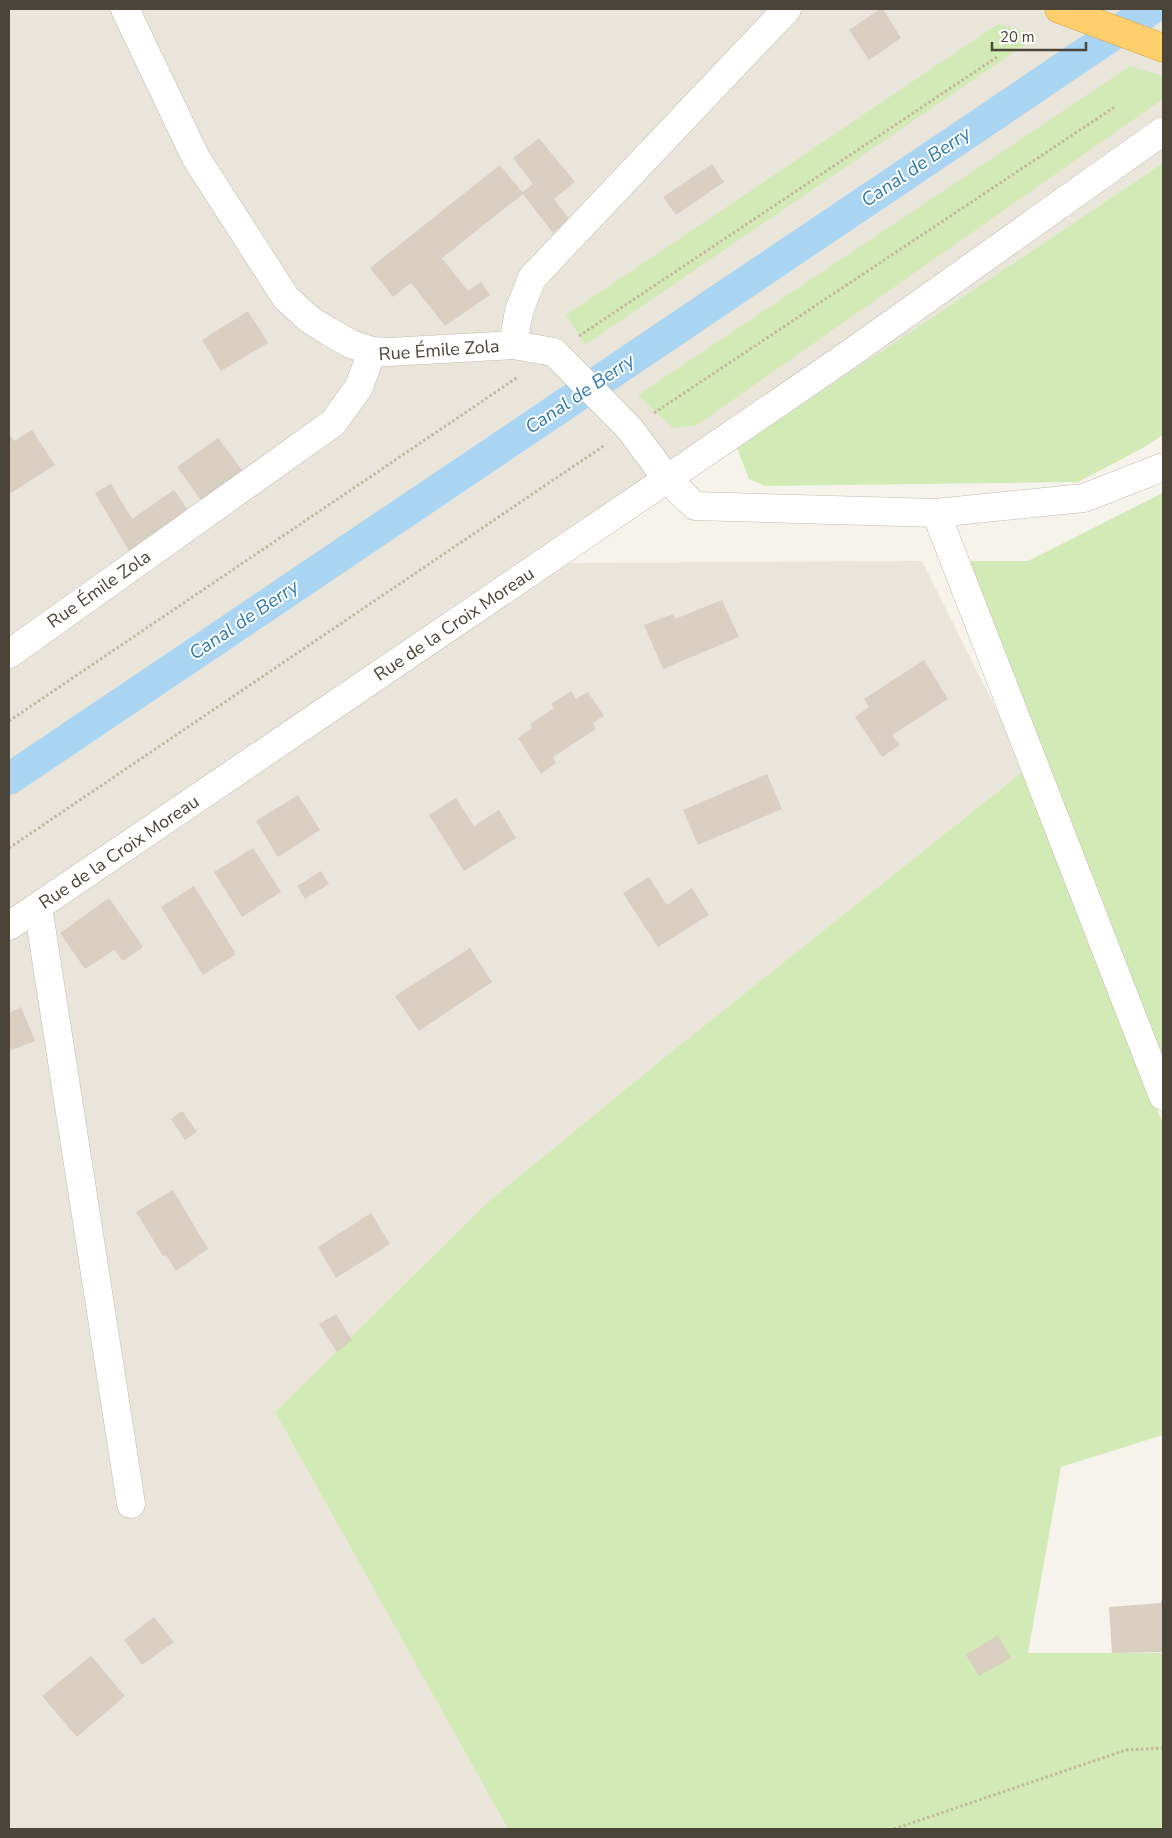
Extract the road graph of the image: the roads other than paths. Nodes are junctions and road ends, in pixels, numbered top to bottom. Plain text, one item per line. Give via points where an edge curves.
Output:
1 (125, 9) edge
2 (787, 9) edge
3 (1059, 9) edge
4 (1163, 48) edge
5 (1160, 133) edge
6 (513, 345) junction
7 (372, 351) junction
8 (1163, 467) edge
9 (667, 479) junction
10 (936, 513) junction
11 (9, 654) edge
12 (38, 907) junction
13 (9, 926) edge
14 (1163, 1096) edge
15 (131, 1504) dead end

1 - 7 street via 196,158 286,298 328,331
2 - 6 street, Rue Émile Zola via 532,278 519,311
3 - 4 highway
5 - 9 street, Rue de la Croix Moreau
6 - 7 street, Rue Émile Zola
6 - 9 street via 554,352 630,429
7 - 11 street, Rue Émile Zola via 359,387 333,422
8 - 10 street via 1084,498
9 - 10 street via 695,506
9 - 12 street, Rue de la Croix Moreau
10 - 14 street
12 - 13 street, Rue de la Croix Moreau
12 - 15 street

